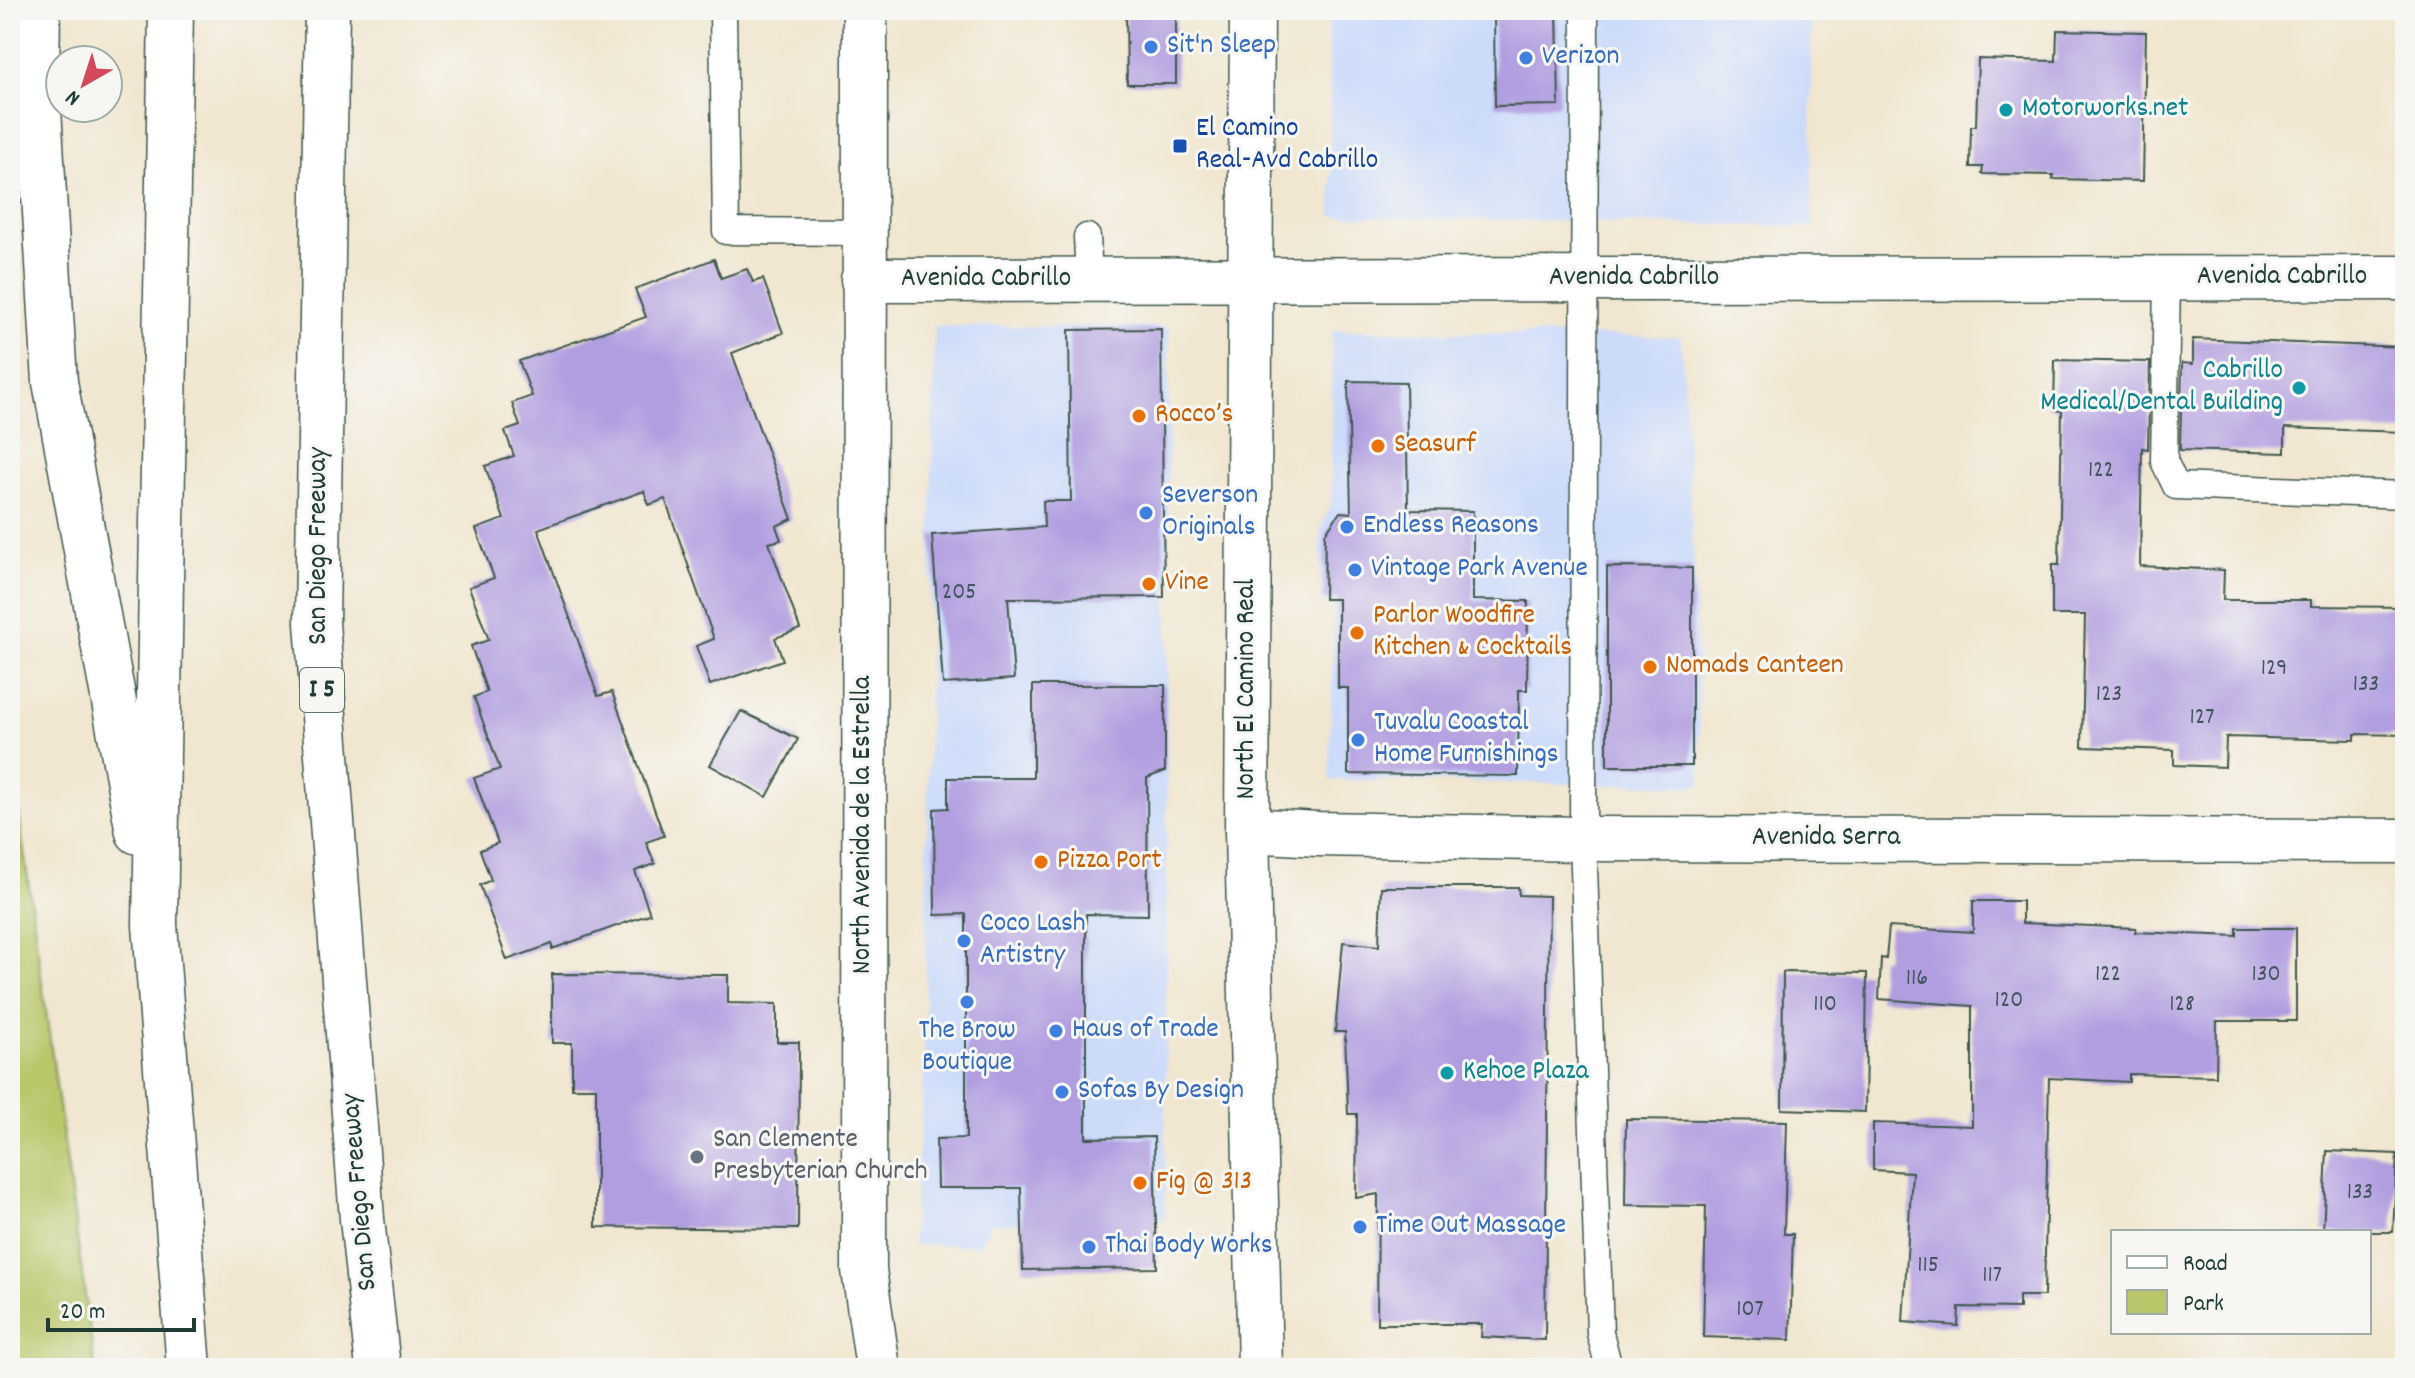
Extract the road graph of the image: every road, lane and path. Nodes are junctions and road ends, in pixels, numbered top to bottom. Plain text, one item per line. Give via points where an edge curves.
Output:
1 (38, 10) edge
2 (171, 10) edge
3 (327, 10) edge
4 (723, 10) edge
5 (865, 10) edge
6 (1252, 10) edge
7 (1585, 10) edge
8 (864, 232) junction
9 (1087, 237) dead end
10 (2167, 278) junction
11 (2405, 278) edge
12 (1586, 279) junction
13 (863, 280) junction
14 (1089, 280) junction
15 (1252, 281) junction
16 (2405, 495) edge
17 (1247, 830) junction
18 (1583, 839) junction
19 (2405, 841) edge
20 (155, 925) junction
21 (189, 1368) edge
22 (378, 1368) edge
23 (878, 1368) edge
24 (1260, 1368) edge
25 (1609, 1368) edge

1 - 20 main road via 55,382
2 - 20 main road
3 - 22 main road, San Diego Freeway / I 5 via 317,623
4 - 8 lane via 726,231
5 - 8 main road, North Avenida de la Estrella
6 - 15 main road, North El Camino Real
7 - 12 lane
8 - 13 main road, North Avenida de la Estrella
9 - 14 lane
10 - 11 main road, Avenida Cabrillo
10 - 12 main road, Avenida Cabrillo
10 - 16 lane via 2164,461 2176,486
12 - 15 main road, Avenida Cabrillo
12 - 18 lane
13 - 14 main road, Avenida Cabrillo
13 - 23 main road, North Avenida de la Estrella via 864,1270
14 - 15 main road, Avenida Cabrillo
15 - 17 main road, North El Camino Real
17 - 18 main road, Avenida Serra
17 - 24 main road, North El Camino Real
18 - 19 main road, Avenida Serra
18 - 25 lane via 1600,1333
20 - 21 main road

